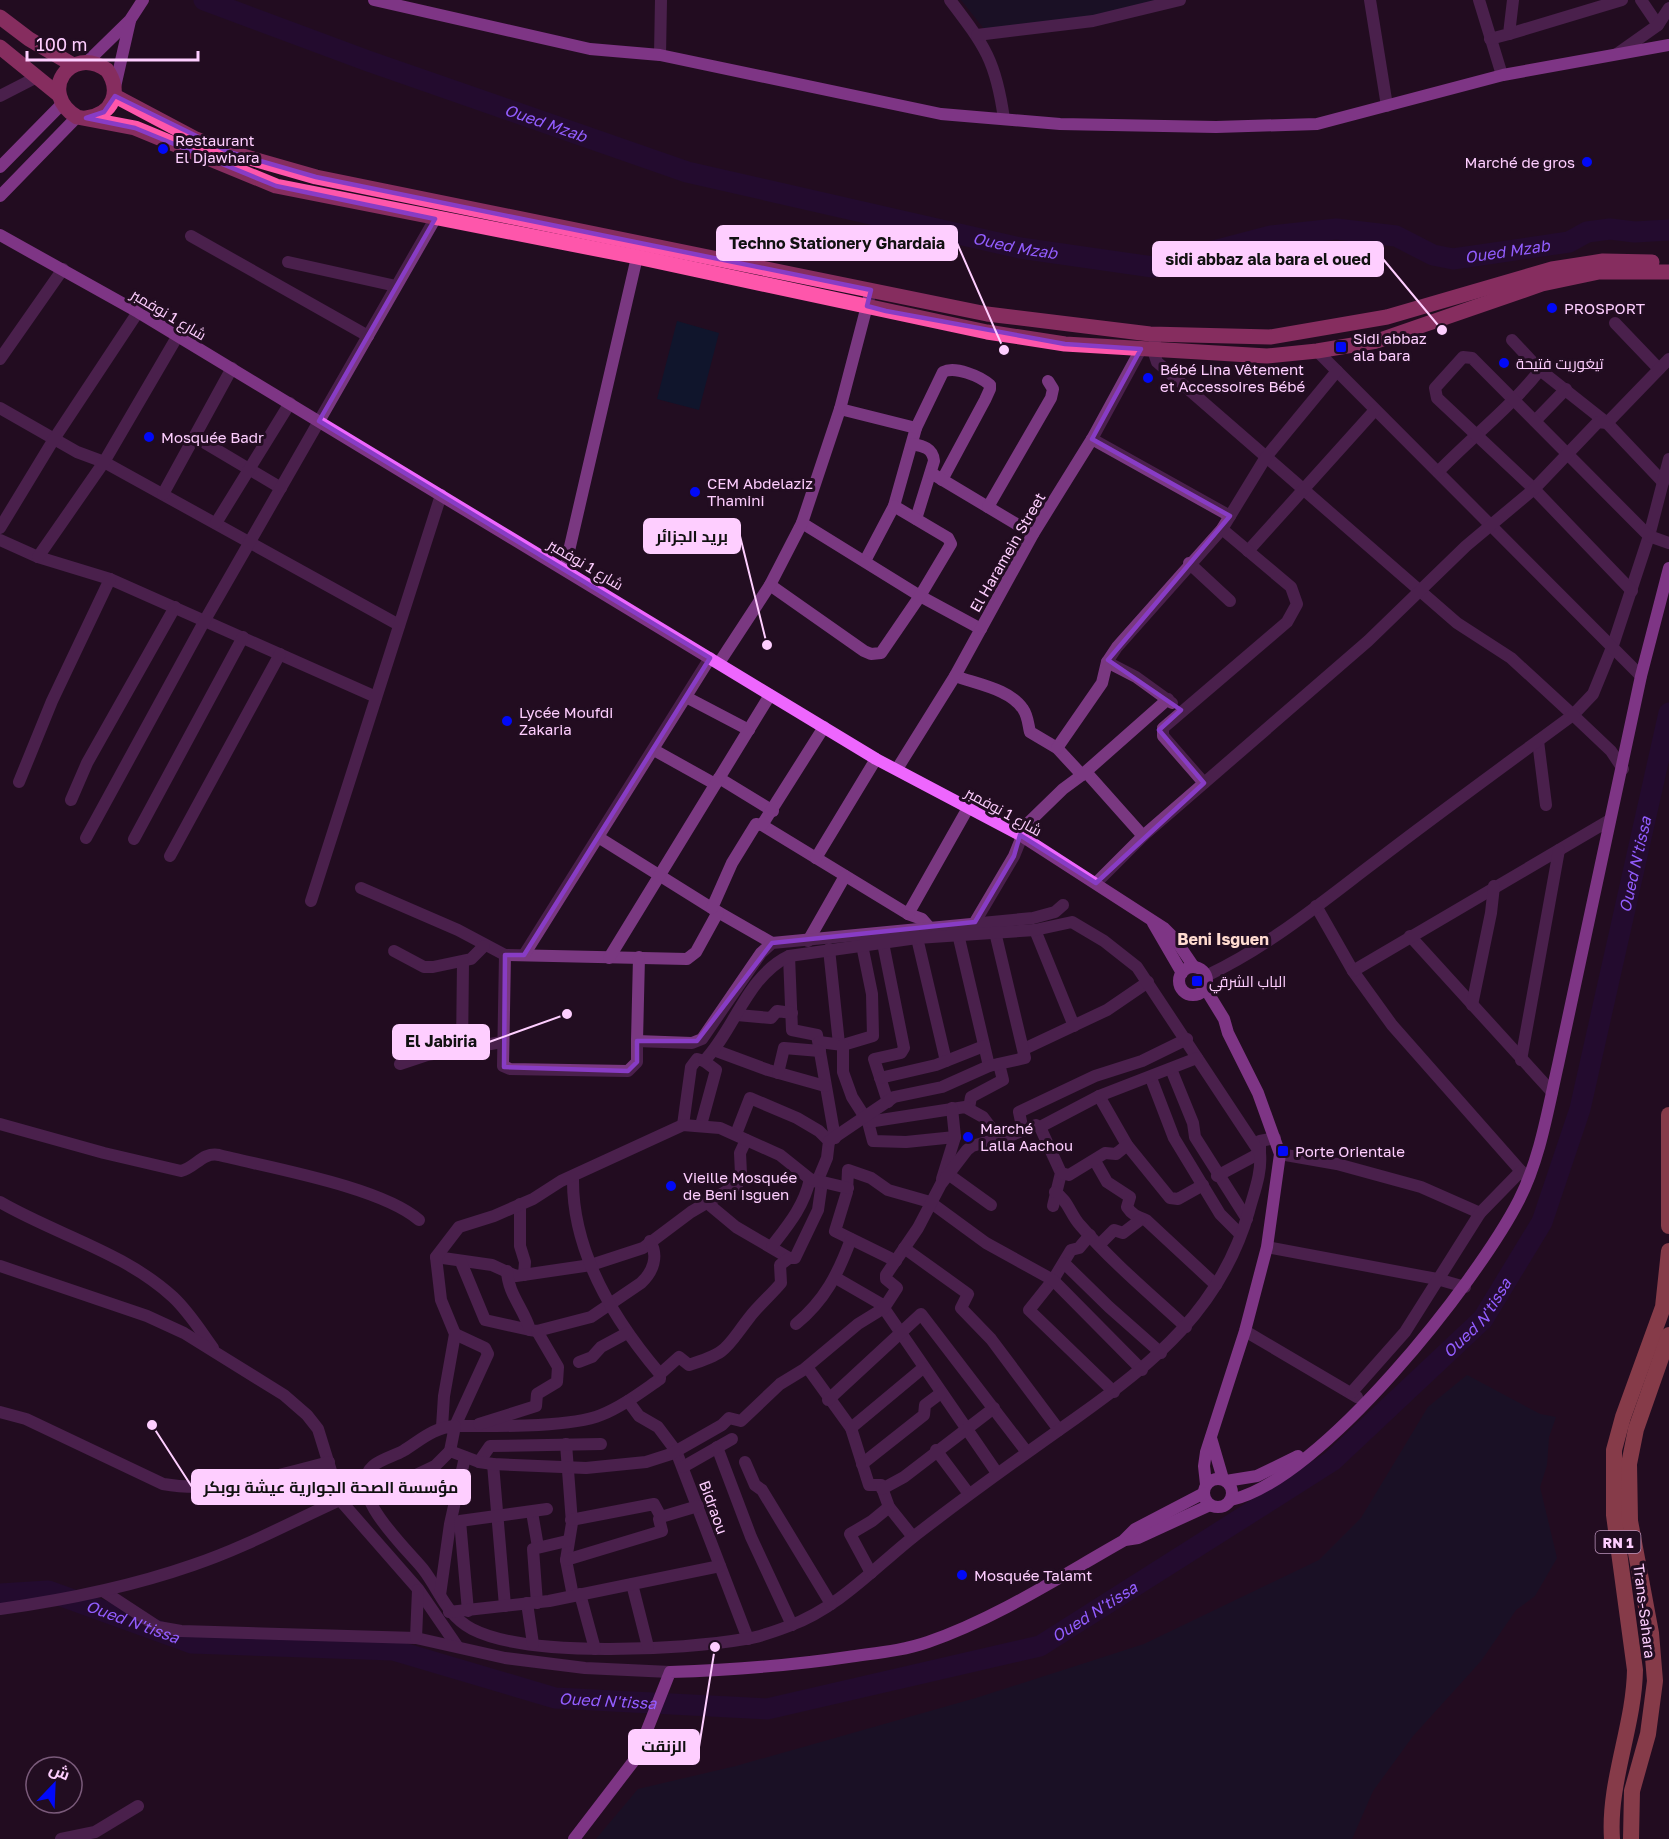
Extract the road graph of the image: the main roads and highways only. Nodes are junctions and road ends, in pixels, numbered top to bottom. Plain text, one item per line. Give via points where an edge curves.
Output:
1 (143, 0) edge
2 (374, 0) edge
3 (0, 17) edge
4 (132, 17) junction
5 (1669, 45) edge
6 (0, 47) edge
7 (80, 63) junction
8 (115, 92) junction
9 (60, 100) junction
10 (81, 117) junction
11 (0, 167) edge
12 (0, 196) edge
13 (0, 235) edge
14 (1669, 264) edge
15 (1669, 272) edge
16 (1669, 568) edge
17 (1188, 970) junction
18 (1204, 986) junction
19 (1669, 1115) edge
20 (1669, 1226) edge
21 (1669, 1251) edge
22 (1669, 1335) edge
23 (1210, 1437) junction
24 (1311, 1452) junction
25 (1225, 1480) junction
26 (1205, 1488) junction
27 (1231, 1500) junction
28 (1210, 1505) junction
29 (1123, 1540) junction
30 (574, 1839) edge
31 (1612, 1839) edge
32 (1631, 1839) edge

1 - 4 main road
2 - 5 main road via 590,49 660,55 941,114 1103,125 1317,124 1502,75
3 - 7 main road via 29,39
4 - 7 main road
4 - 8 main road
6 - 9 main road
7 - 8 main road via 107,70
7 - 9 main road via 61,78
8 - 10 main road via 104,112
8 - 14 main road via 207,144 316,177 987,314 1156,334 1270,337 1387,317 1552,269 1603,261
9 - 10 main road
9 - 11 main road
10 - 12 main road
10 - 15 main road via 135,128 276,186 637,257 987,332 1065,344 1267,356 1317,351 1377,341 1542,284 1599,272
13 - 17 main road, شارع 1 نوفمبر via 232,368 876,759 1020,835 1153,923
16 - 24 main road via 1641,676 1552,1092 1525,1175 1497,1240 1465,1287 1365,1402
17 - 18 main road via 1201,969
17 - 18 main road via 1180,982 1184,991 1191,994
18 - 23 main road via 1222,1029 1228,1033 1258,1093 1280,1154 1267,1247 1245,1331
19 - 20 highway
21 - 31 highway, Trans-Sahara / RN 1 via 1663,1307 1614,1450 1614,1515 1635,1671 1613,1798
22 - 32 highway, Trans-Sahara / RN 1 via 1636,1430 1629,1464 1630,1521 1651,1633 1655,1681 1648,1734 1632,1791
23 - 25 main road
23 - 26 main road via 1204,1466
24 - 25 main road via 1257,1476
24 - 27 main road via 1278,1477
25 - 26 main road via 1214,1479
25 - 27 main road via 1232,1490
26 - 28 main road
26 - 29 main road
27 - 28 main road via 1224,1506
28 - 29 main road via 1138,1538
29 - 30 main road via 954,1632 915,1646 740,1670 670,1672 636,1758

